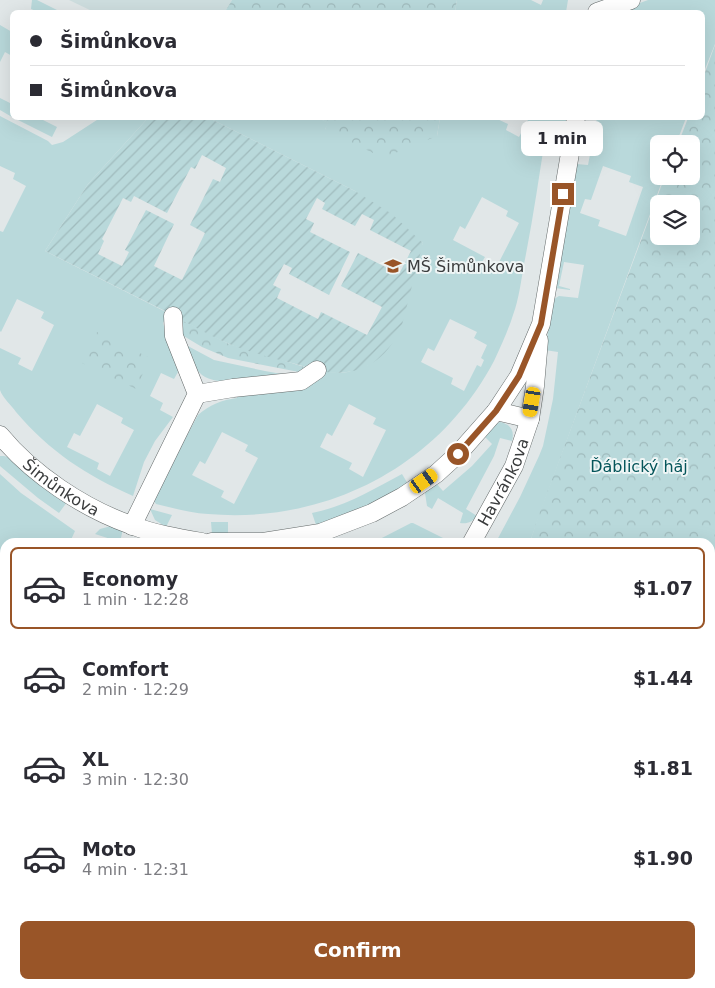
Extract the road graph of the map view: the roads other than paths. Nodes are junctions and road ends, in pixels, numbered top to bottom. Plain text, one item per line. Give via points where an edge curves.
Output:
1 (631, 0) edge
2 (602, 10) edge
3 (576, 120) edge
4 (172, 316) dead end
5 (541, 324) junction
6 (317, 370) dead end
7 (197, 394) junction
8 (496, 411) junction
9 (530, 419) junction
10 (0, 435) edge
11 (132, 526) junction
12 (178, 538) edge
13 (288, 538) edge
14 (474, 538) edge

1 - 2 street
3 - 5 street
4 - 7 street via 174,336
5 - 8 street via 519,376
5 - 9 street, Havránkova
6 - 7 street via 301,381
7 - 11 street
8 - 9 street, Havránkova
8 - 13 street via 458,454 402,497 372,513 320,533
9 - 14 street, Havránkova via 514,466
10 - 11 street, Šimůnkova via 45,478 100,512
11 - 12 street, Šimůnkova

